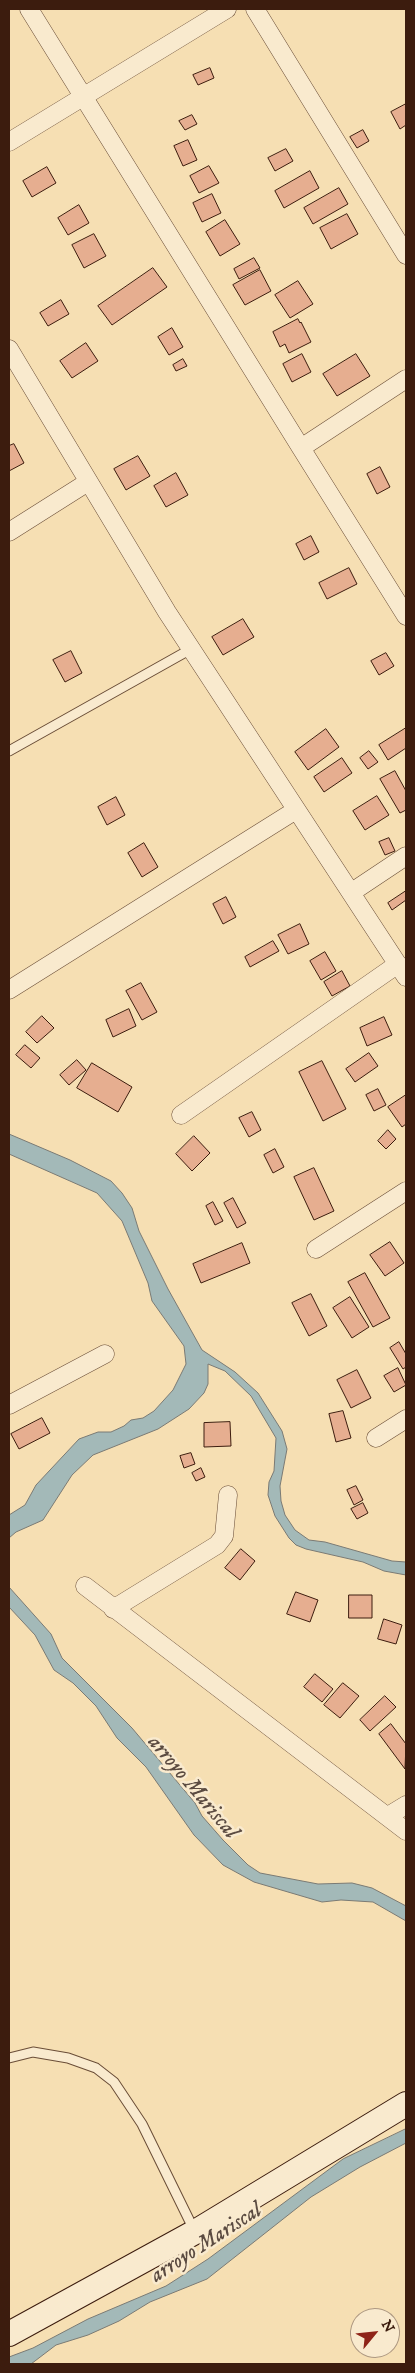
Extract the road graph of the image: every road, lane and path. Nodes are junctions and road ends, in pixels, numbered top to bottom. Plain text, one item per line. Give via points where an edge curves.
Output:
1 (29, 9) edge
2 (227, 9) edge
3 (255, 9) edge
4 (86, 97) junction
5 (9, 142) edge
6 (406, 255) edge
7 (9, 349) edge
8 (406, 379) edge
9 (301, 448) junction
10 (88, 482) junction
11 (9, 532) edge
12 (406, 616) edge
13 (191, 649) junction
14 (9, 751) edge
15 (296, 810) junction
16 (406, 856) edge
17 (352, 892) junction
18 (402, 970) edge
19 (9, 990) edge
20 (181, 1115) dead end
21 (406, 1191) edge
22 (316, 1249) dead end
23 (105, 1354) dead end
24 (9, 1404) edge
25 (406, 1419) edge
26 (376, 1438) dead end
27 (228, 1495) dead end
28 (85, 1586) dead end
29 (114, 1609) junction
30 (406, 1805) edge
31 (388, 1816) junction
32 (406, 1831) edge
33 (9, 2058) edge
34 (406, 2104) edge
35 (195, 2232) junction
36 (9, 2334) edge

1 - 4 street
2 - 4 street
3 - 6 street
4 - 5 street
4 - 9 street
7 - 10 street
8 - 9 street
9 - 12 street
10 - 11 street
10 - 13 street
13 - 14 lane
13 - 15 street
15 - 17 street
15 - 19 street
16 - 17 street
17 - 18 street
18 - 20 street
21 - 22 street
23 - 24 street
25 - 26 street
27 - 29 street via 224,1536 217,1545
28 - 29 street
29 - 31 street
30 - 31 street
31 - 32 street
33 - 35 lane via 33,2052 68,2058 96,2068 114,2082 142,2124
34 - 35 main road
35 - 36 main road

